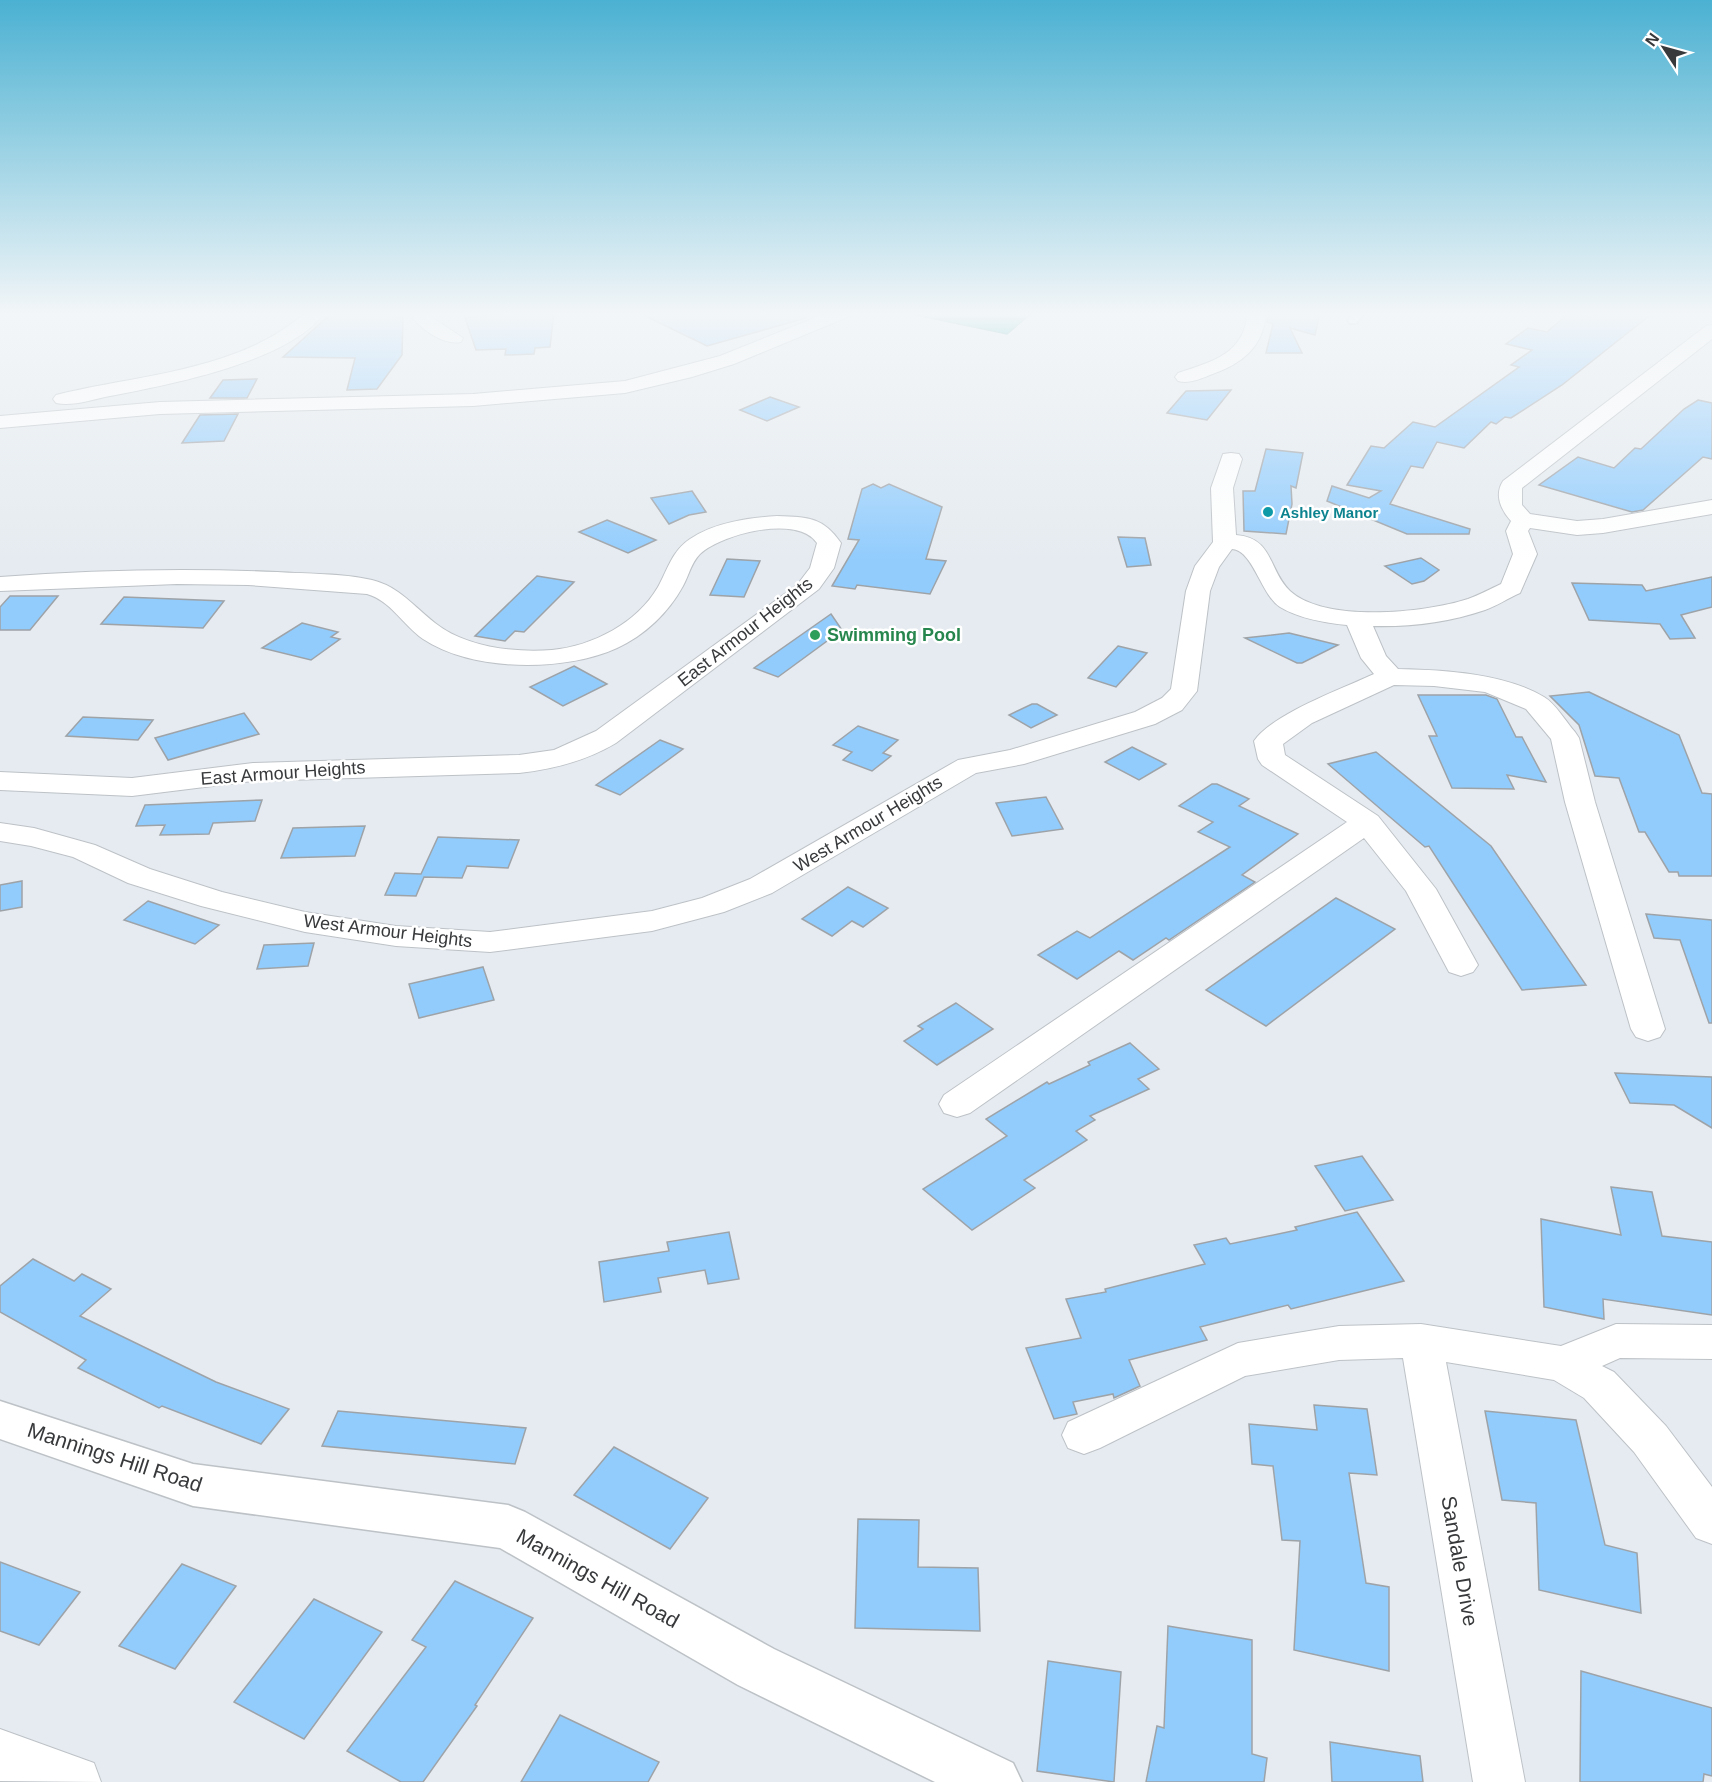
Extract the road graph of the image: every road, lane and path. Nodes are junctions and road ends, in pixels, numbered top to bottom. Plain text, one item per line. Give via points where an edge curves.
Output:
1 (83, 395) edge
2 (529, 395) edge
3 (1628, 395) edge
4 (5, 422) edge
5 (1231, 459) dead end
6 (1712, 507) edge
7 (1523, 520) junction
8 (1225, 542) junction
9 (0, 584) edge
10 (1358, 620) junction
11 (1390, 677) junction
12 (0, 781) edge
13 (1367, 822) junction
14 (0, 832) edge
15 (1461, 965) dead end
16 (1648, 1029) dead end
17 (957, 1104) dead end
18 (1421, 1341) junction
19 (1712, 1341) edge
20 (1563, 1364) junction
21 (0, 1420) edge
22 (1084, 1435) dead end
23 (1712, 1523) edge
24 (0, 1755) edge
25 (75, 1782) edge
26 (994, 1782) edge
27 (1499, 1782) edge

1 - 4 street via 32,406
2 - 4 street via 160,408
3 - 7 street via 1511,486 1508,501
5 - 8 street via 1222,488
6 - 7 street via 1577,528
7 - 10 street via 1517,531 1525,554 1511,588 1477,604 1432,614
8 - 10 street via 1234,540 1254,548 1272,585 1287,602 1312,613
8 - 14 street, West Armour Heights via 1207,566 1198,591 1184,691 1172,704 1145,718 1014,758 968,766 761,886 713,905 652,921 490,942 396,936 305,922 212,899 139,876 84,851
9 - 12 street, East Armour Heights via 172,576 347,584 395,597 412,618 450,643 510,656 563,656 605,645 631,630 669,589 681,558 700,542 723,531 755,523 794,524 820,531 829,543 822,571 806,590 615,731 571,756 519,764 253,772 132,787
10 - 11 street via 1374,658
11 - 13 street via 1302,717 1268,741 1272,759
11 - 16 street via 1490,686 1536,703 1565,738 1580,802
13 - 15 street via 1420,889
13 - 17 street
18 - 20 street
18 - 22 street via 1339,1343 1239,1360
18 - 27 street, Sandale Drive
19 - 20 street via 1616,1341
20 - 23 street via 1599,1385 1650,1439
21 - 26 main road, Mannings Hill Road via 194,1485 508,1527 756,1666
24 - 25 street

